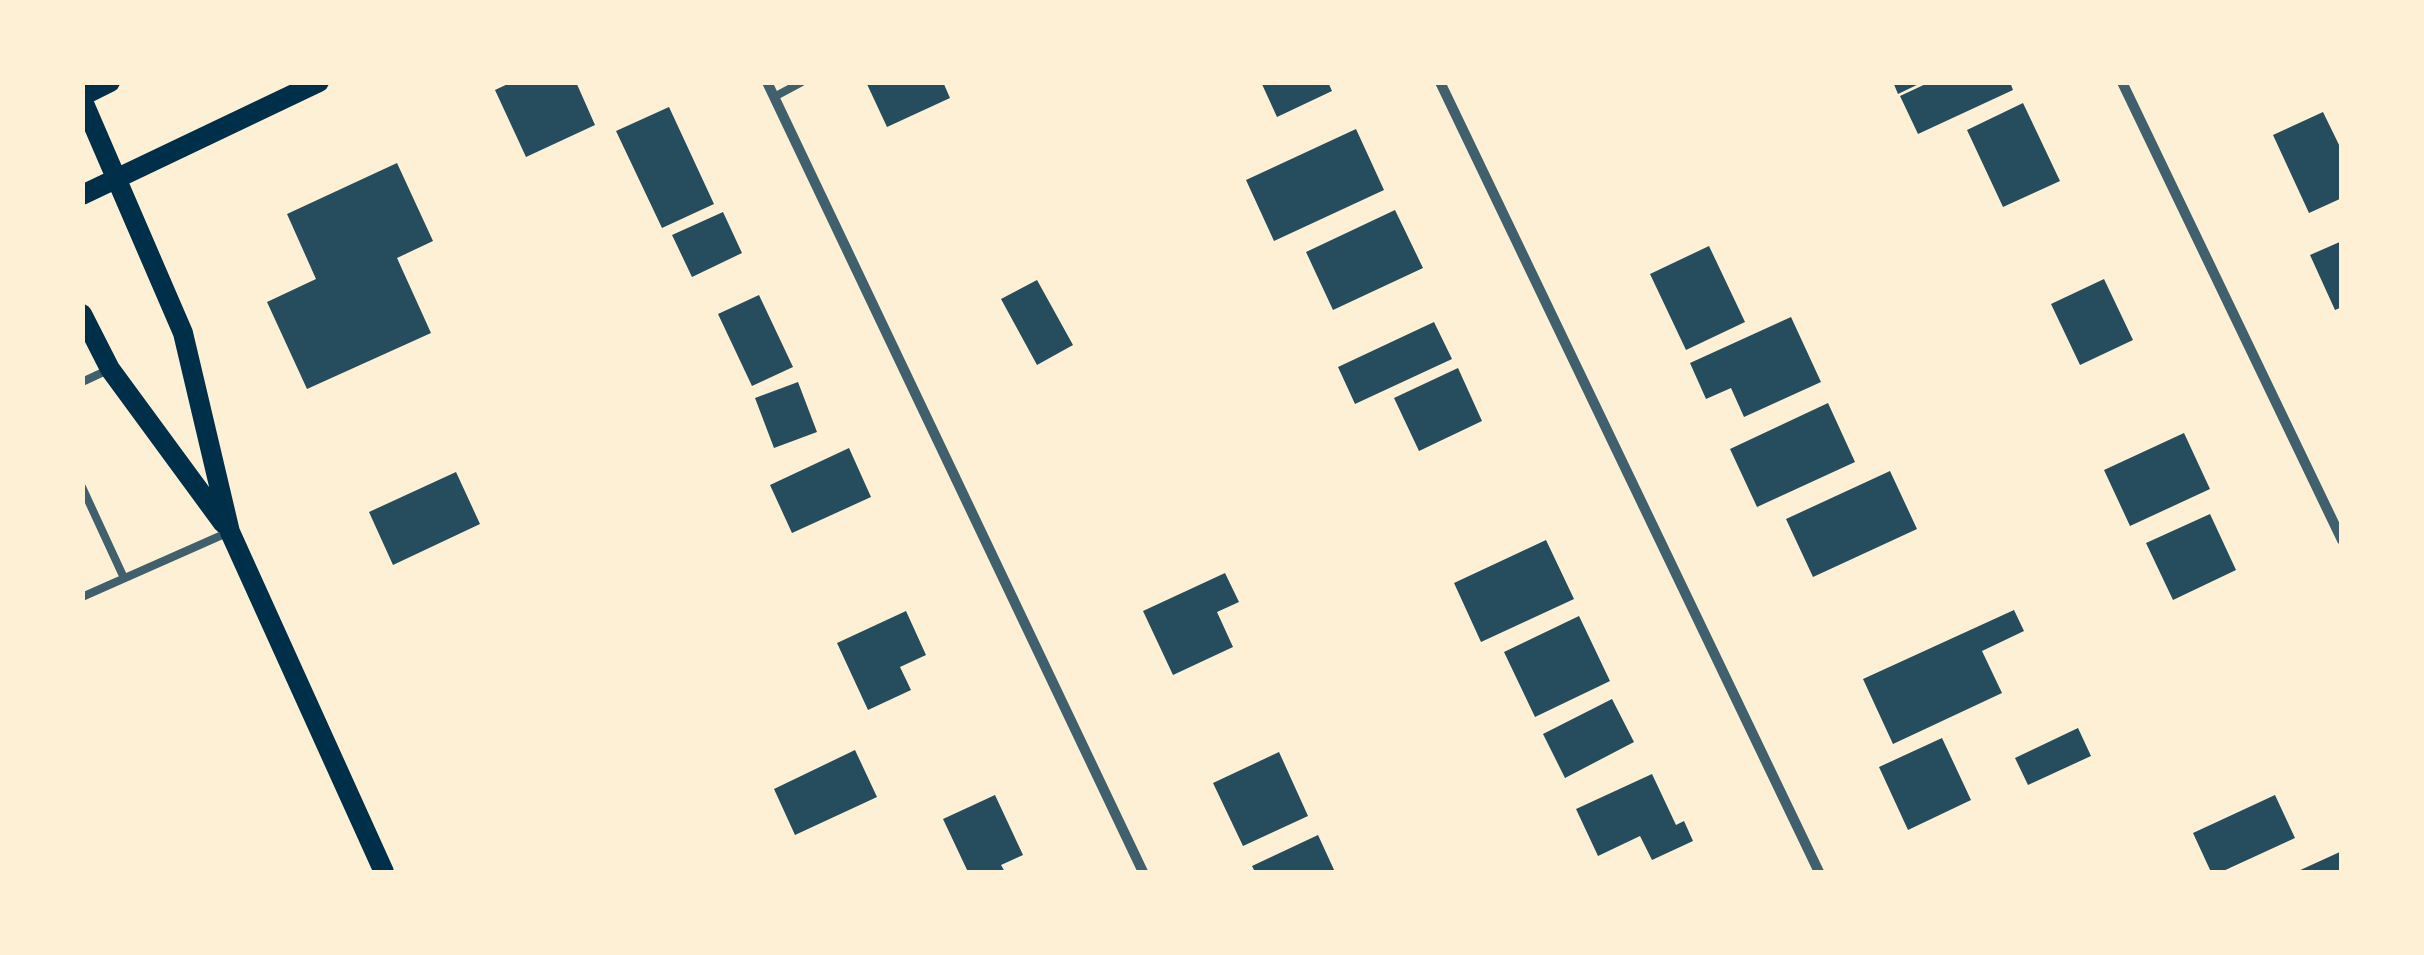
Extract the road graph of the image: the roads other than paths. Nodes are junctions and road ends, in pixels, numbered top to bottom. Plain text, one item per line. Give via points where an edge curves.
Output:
1 (110, 82) edge
2 (319, 82) edge
3 (767, 82) edge
4 (802, 82) edge
5 (1440, 82) edge
6 (2122, 82) edge
7 (82, 97) edge
8 (774, 97) junction
9 (115, 179) junction
10 (82, 195) edge
11 (82, 314) edge
12 (110, 369) junction
13 (82, 382) edge
14 (82, 487) edge
15 (230, 532) junction
16 (2342, 540) edge
17 (124, 578) junction
18 (82, 597) edge
19 (384, 872) edge
20 (1143, 872) edge
21 (1820, 872) edge

1 - 7 main road
2 - 9 main road
3 - 8 street
4 - 8 lane
5 - 21 street
6 - 16 street
7 - 9 main road
8 - 20 street
9 - 10 main road
9 - 15 main road via 184,333
11 - 12 main road
12 - 13 lane
12 - 15 main road
14 - 17 lane
15 - 17 lane
15 - 19 main road
17 - 18 lane

